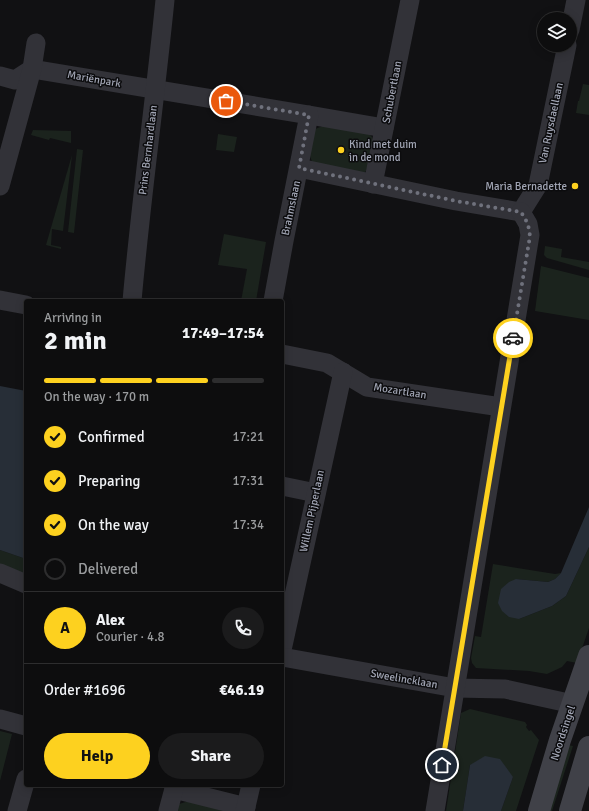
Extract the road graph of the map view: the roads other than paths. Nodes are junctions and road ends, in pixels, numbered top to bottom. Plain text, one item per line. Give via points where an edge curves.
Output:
1 (165, 0) edge
2 (410, 0) edge
3 (576, 0) edge
4 (574, 12) edge
5 (36, 42) dead end
6 (566, 52) edge
7 (32, 69) junction
8 (0, 76) edge
9 (156, 90) junction
10 (309, 115) junction
11 (384, 128) junction
12 (299, 168) junction
13 (373, 184) junction
14 (0, 186) edge
15 (521, 212) junction
16 (132, 299) edge
17 (274, 299) edge
18 (0, 300) edge
19 (24, 305) edge
20 (284, 354) edge
21 (343, 372) junction
22 (501, 407) junction
23 (284, 486) edge
24 (316, 493) junction
25 (0, 573) edge
26 (24, 583) edge
27 (284, 641) edge
28 (589, 656) edge
29 (284, 657) edge
30 (454, 688) junction
31 (581, 705) edge
32 (0, 719) edge
33 (24, 725) edge
34 (589, 747) edge
35 (24, 785) edge
36 (174, 787) edge
37 (251, 787) edge
38 (246, 809) edge
39 (17, 811) edge
40 (168, 811) edge
41 (435, 811) edge
42 (539, 811) edge
43 (570, 811) edge

1 - 9 street, Prins Bernhardlaan
2 - 11 street, Schubertlaan
3 - 4 street
5 - 7 street
6 - 15 street, Van Ruysdaellaan via 538,185
7 - 8 street via 15,80
7 - 9 street, Mariënpark
7 - 14 street
9 - 10 street, Mariënpark
9 - 16 street, Prins Bernhardlaan
10 - 11 street, Mariënpark
10 - 12 street, Brahmslaan
11 - 13 street, Schubertlaan
12 - 13 street
12 - 17 street, Brahmslaan
13 - 15 street
15 - 22 street via 528,224 530,236
18 - 19 street
20 - 21 street, Mozartlaan via 327,363
21 - 22 street, Mozartlaan via 367,386
21 - 24 street, Willem Pijperlaan
22 - 30 street
23 - 24 street
24 - 27 street, Willem Pijperlaan
25 - 26 street
28 - 31 main road, Noordsingel
29 - 30 street, Sweelincklaan
30 - 31 street, Sweelincklaan via 505,689
30 - 41 street
31 - 42 main road, Noordsingel via 560,740
32 - 33 street
34 - 43 main road
35 - 39 street
36 - 38 street
36 - 40 street
37 - 38 street

